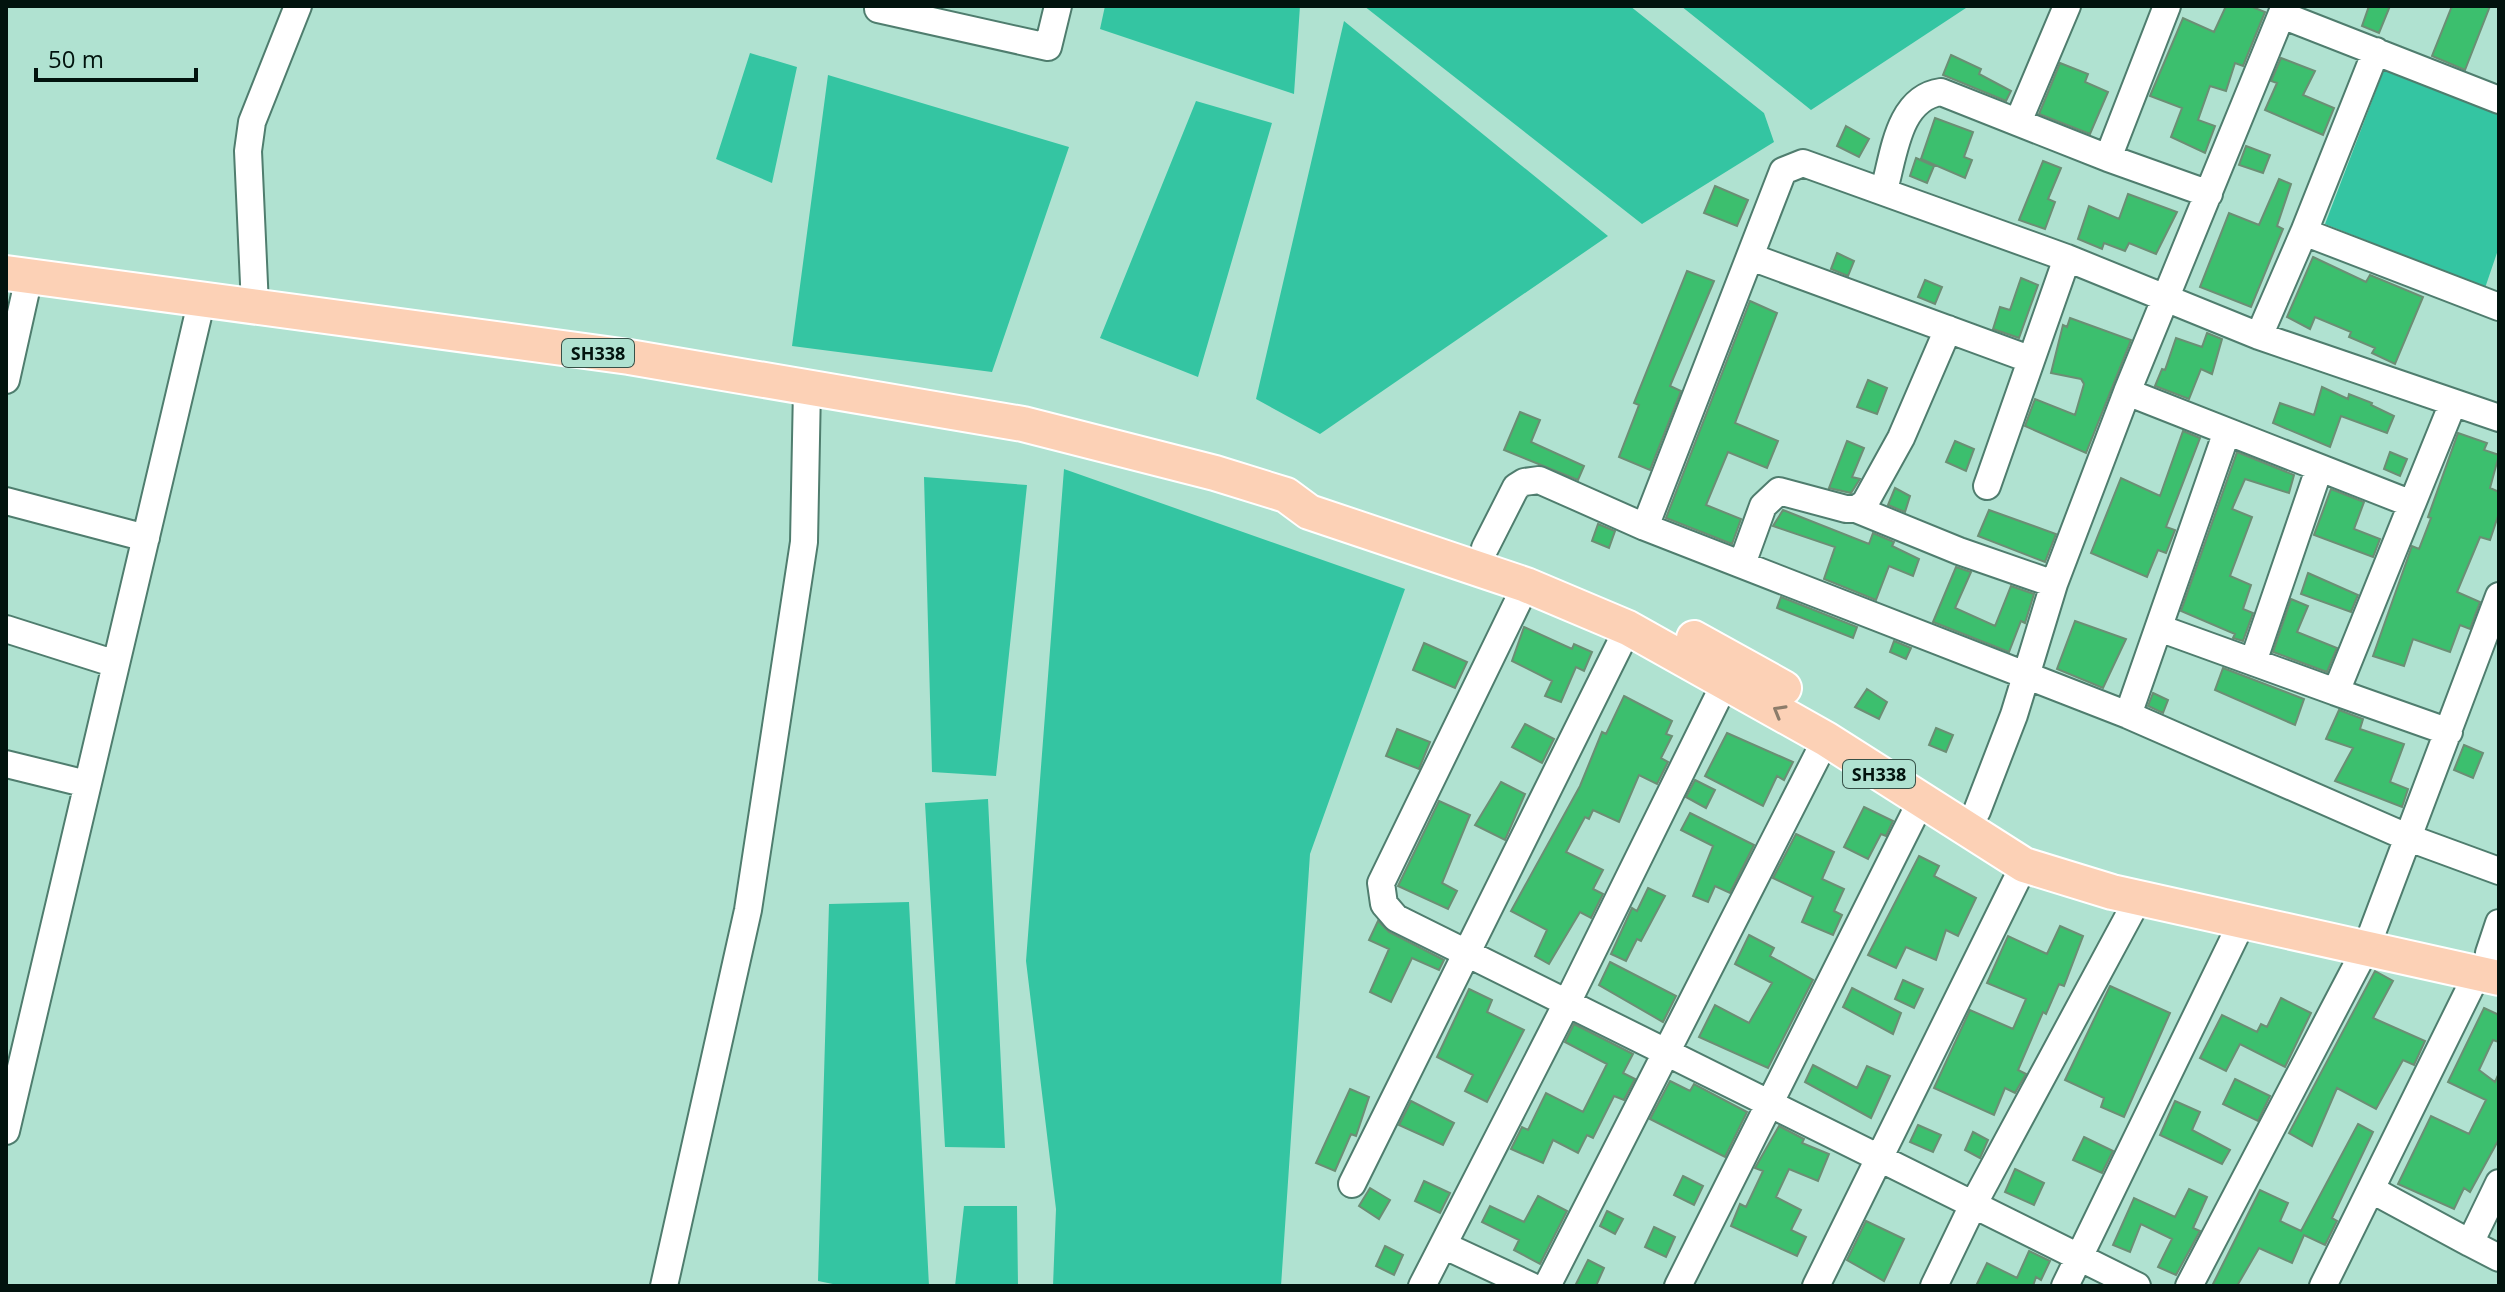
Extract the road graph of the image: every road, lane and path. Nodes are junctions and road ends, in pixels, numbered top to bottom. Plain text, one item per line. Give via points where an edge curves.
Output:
1 (298, 6) edge
2 (1058, 6) edge
3 (2067, 6) edge
4 (2167, 6) edge
5 (873, 7) edge
6 (2283, 10) edge
7 (2376, 51) junction
8 (2499, 100) edge
9 (2018, 122) junction
10 (2108, 158) junction
11 (1884, 190) junction
12 (2209, 194) junction
13 (2304, 232) junction
14 (1751, 257) junction
15 (2067, 258) junction
16 (18, 275) edge
17 (2166, 297) junction
18 (2496, 298) edge
19 (202, 299) junction
20 (255, 306) junction
21 (1948, 329) junction
22 (2259, 336) junction
23 (2029, 359) junction
24 (6, 380) edge
25 (807, 388) junction
26 (2127, 392) junction
27 (2453, 403) junction
28 (2499, 418) edge
29 (2226, 434) junction
30 (2319, 469) junction
31 (1987, 486) dead end
32 (1286, 495) junction
33 (6, 501) edge
34 (2412, 504) junction
35 (1856, 509) junction
36 (1645, 527) junction
37 (146, 538) junction
38 (1485, 548) junction
39 (1742, 564) junction
40 (2054, 584) junction
41 (1526, 585) junction
42 (2499, 596) edge
43 (1628, 628) junction
44 (2159, 628) junction
45 (6, 629) edge
46 (2253, 662) junction
47 (116, 664) junction
48 (2027, 674) junction
49 (1726, 681) junction
50 (2336, 692) junction
51 (2128, 715) junction
52 (2449, 732) junction
53 (1826, 739) junction
54 (6, 764) edge
55 (87, 784) junction
56 (1921, 801) junction
57 (1977, 811) junction
58 (2405, 846) junction
59 (2024, 865) junction
60 (2499, 871) edge
61 (2139, 897) junction
62 (2242, 922) junction
63 (2371, 937) junction
64 (2493, 951) edge
65 (1465, 953) junction
66 (1567, 1003) junction
67 (1667, 1053) junction
68 (12, 1083) edge
69 (1769, 1103) junction
70 (6, 1131) edge
71 (1878, 1158) junction
72 (2499, 1183) edge
73 (1352, 1184) dead end
74 (2372, 1190) junction
75 (1973, 1205) junction
76 (2470, 1243) junction
77 (1443, 1245) junction
78 (2080, 1258) junction
79 (2499, 1258) edge
80 (664, 1286) edge
81 (1422, 1286) edge
82 (1531, 1286) edge
83 (1547, 1286) edge
84 (1678, 1286) edge
85 (1816, 1286) edge
86 (1934, 1286) edge
87 (2065, 1286) edge
88 (2137, 1286) edge
89 (2189, 1286) edge
90 (2323, 1286) edge

1 - 20 street via 252,122 248,151
2 - 5 street via 1048,47
3 - 9 street
4 - 10 street
6 - 7 street
6 - 12 street
7 - 8 street
7 - 13 street
9 - 10 street
9 - 11 street via 1941,92 1930,93 1909,109
10 - 12 street
11 - 14 street via 1811,164 1792,165 1783,171
11 - 15 street
12 - 17 street
13 - 18 street
13 - 22 street
14 - 21 street
14 - 36 street
15 - 17 street
15 - 23 street
16 - 19 main road, SH338
16 - 24 street
17 - 22 street
17 - 26 street
19 - 20 main road, SH338
19 - 37 street
20 - 25 main road, SH338 via 629,357
21 - 23 street
21 - 35 street via 1901,438 1872,493
22 - 27 street
23 - 31 street
25 - 32 main road, SH338 via 1023,424
25 - 80 street via 804,542 748,910
26 - 29 street
26 - 40 street
27 - 28 street
27 - 34 street
29 - 30 street
29 - 44 street
30 - 34 street
30 - 46 street
32 - 38 main road, SH338 via 1304,490 1328,494
32 - 41 main road, SH338 via 1309,512
33 - 37 street
34 - 50 street
35 - 39 street via 1779,491 1763,506
35 - 40 street
36 - 38 street via 1532,480 1516,487
36 - 39 street
37 - 47 street
38 - 57 main road, SH338 via 1639,611 1737,659
39 - 48 street
40 - 48 street
41 - 43 main road, SH338
41 - 65 street via 1381,883 1384,904 1396,918
42 - 52 street
43 - 49 main road, SH338
43 - 65 street
44 - 46 street
44 - 51 street
45 - 47 street
46 - 50 street
47 - 55 street
48 - 51 street
48 - 57 street
53 -> 49 main road, SH338
49 - 66 street
50 - 52 street
51 - 58 street
52 - 58 street
53 - 56 main road, SH338
53 - 67 street
54 - 55 street
55 - 68 street
56 - 59 main road, SH338
56 - 69 street
57 - 63 main road, SH338 via 2049,852 2116,874
58 - 60 street
58 - 63 street
59 - 61 main road, SH338
59 - 71 street
61 - 62 main road, SH338
61 - 75 street
62 - 63 main road, SH338
62 - 78 street
63 - 64 main road, SH338
63 - 89 street
64 - 74 street
65 - 66 street
65 - 73 street
66 - 67 street
66 - 77 street
67 - 69 street
67 - 83 street
68 - 70 street
69 - 71 street
69 - 84 street
71 - 75 street
71 - 85 street
72 - 76 street
74 - 76 street
74 - 90 street
75 - 78 street
75 - 86 street
76 - 79 street
77 - 81 street
77 - 82 street
78 - 87 street
78 - 88 street

